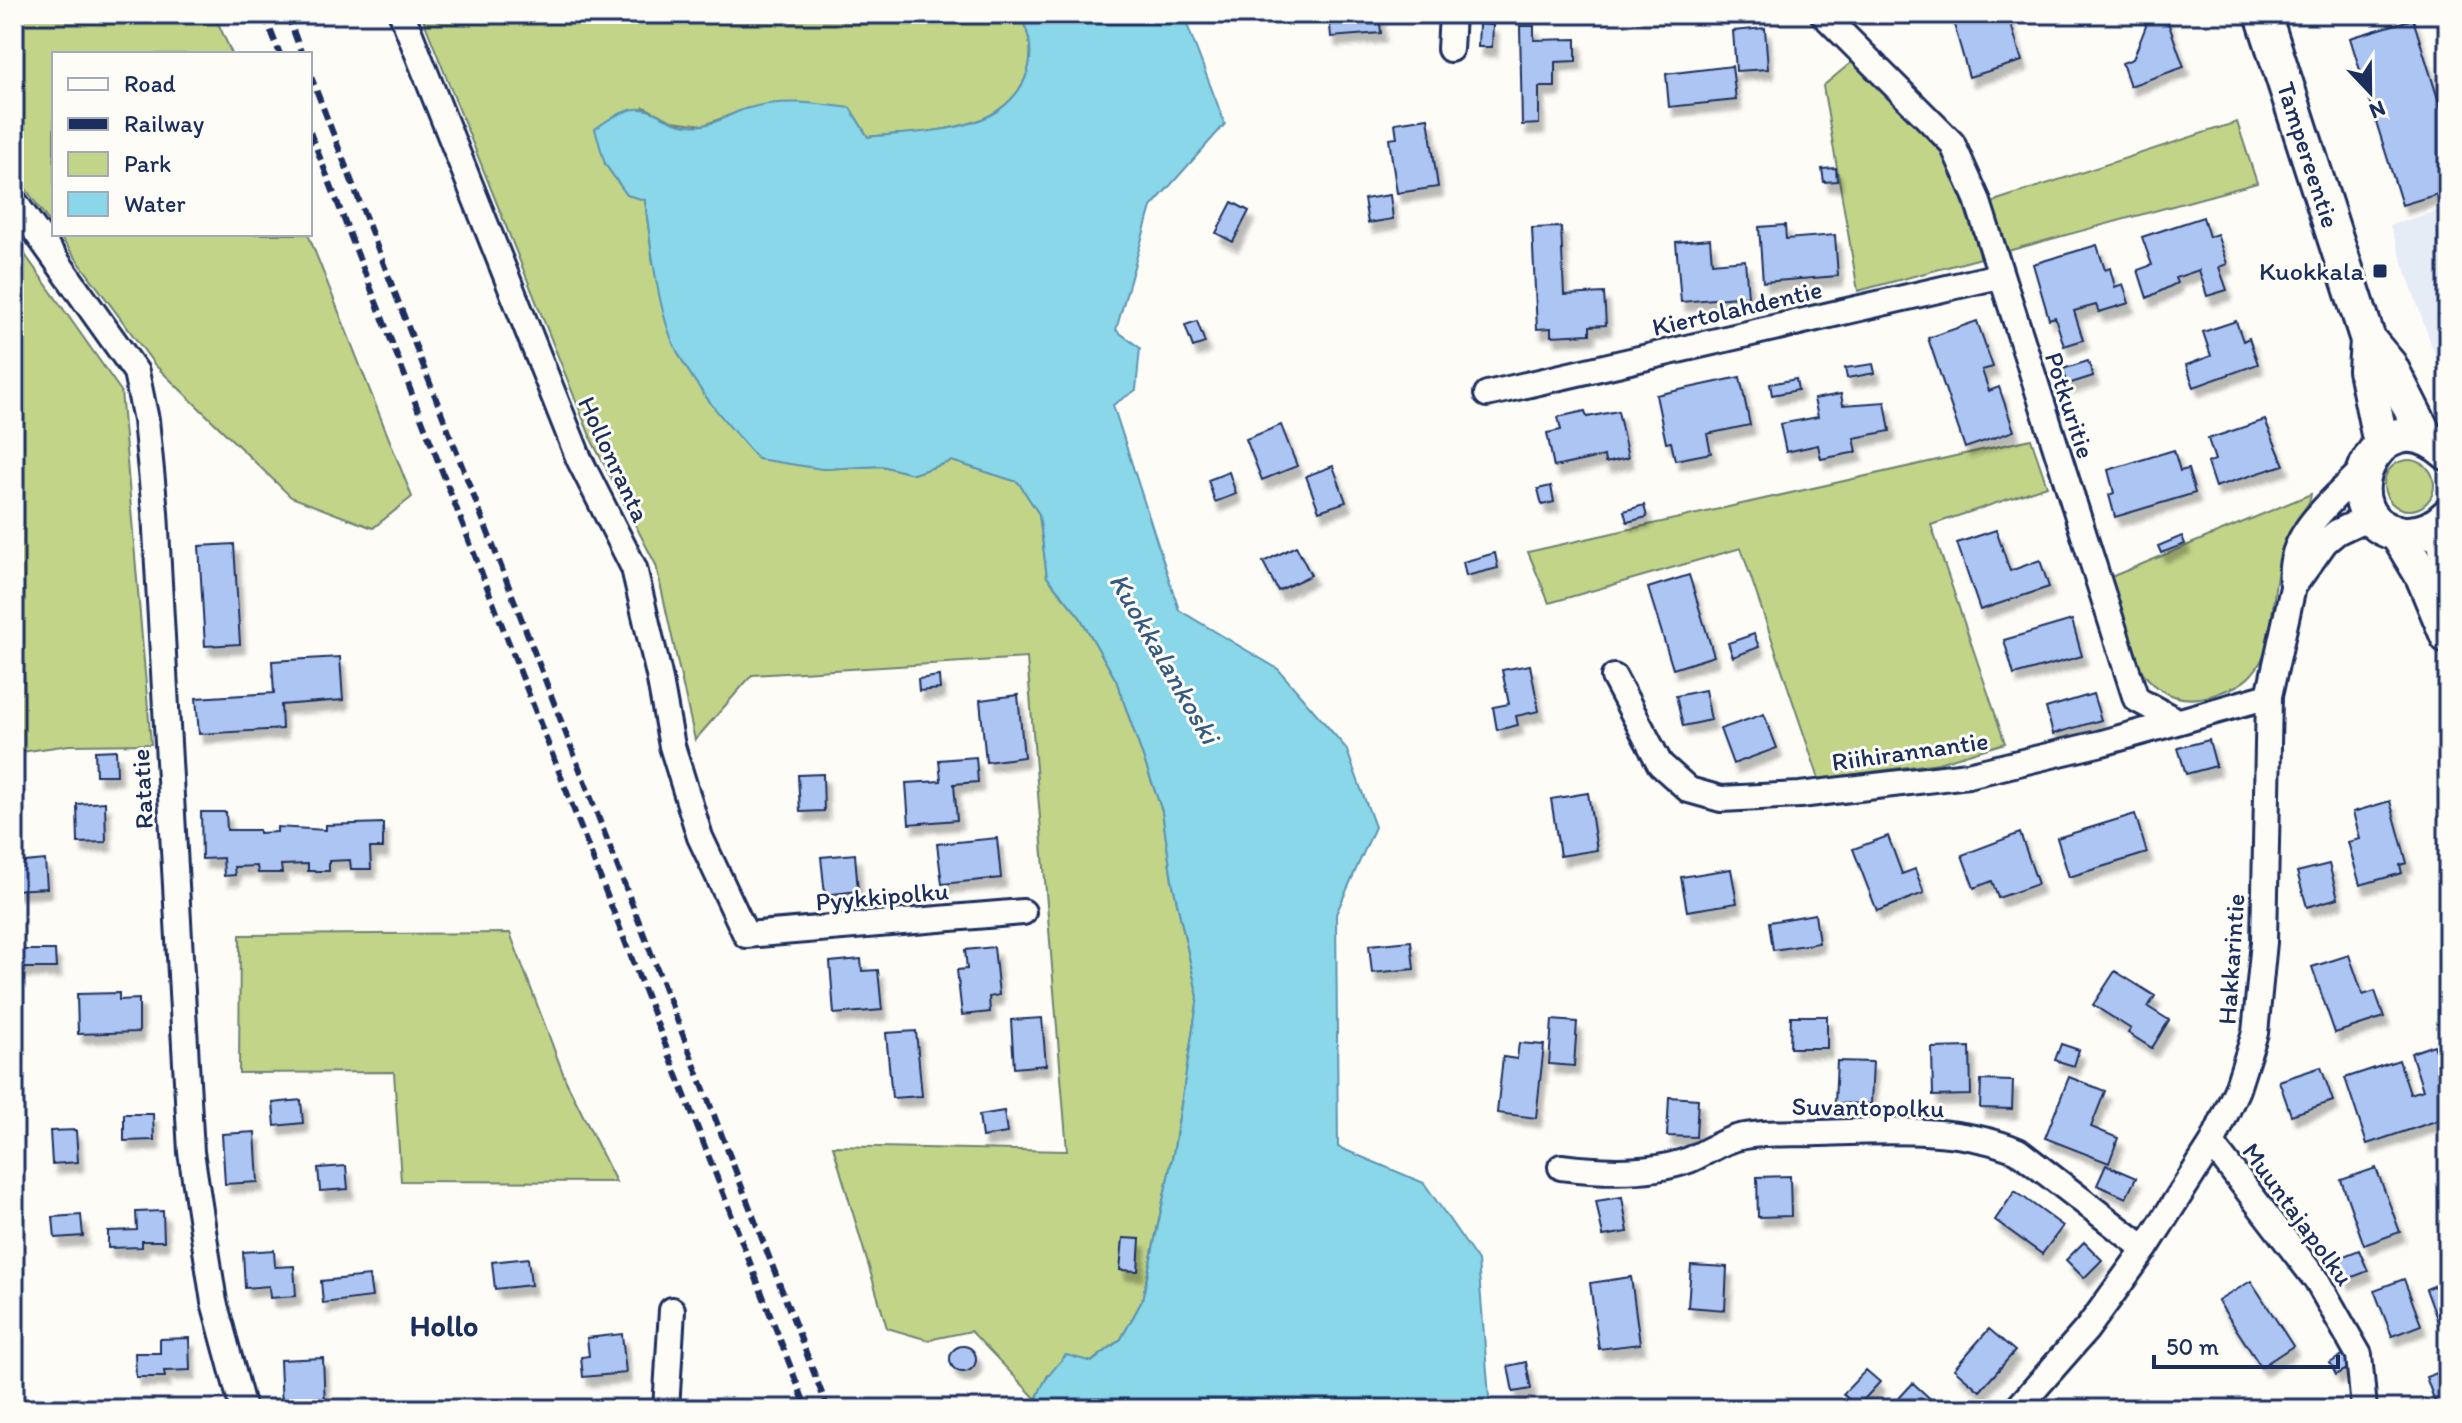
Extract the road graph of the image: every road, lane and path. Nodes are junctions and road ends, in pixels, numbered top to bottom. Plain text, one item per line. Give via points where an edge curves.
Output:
1 (402, 14) edge
2 (1452, 14) edge
3 (1823, 14) edge
4 (2263, 14) edge
5 (1450, 49) dead end
6 (14, 201) edge
7 (1999, 276) junction
8 (2368, 340) junction
9 (1487, 394) dead end
10 (2437, 446) edge
11 (2372, 456) junction
12 (2444, 520) edge
13 (2384, 524) junction
14 (2448, 557) edge
15 (2293, 587) junction
16 (2448, 636) edge
17 (1614, 677) dead end
18 (2269, 696) junction
19 (2175, 720) junction
20 (1023, 912) dead end
21 (746, 935) joint
22 (2212, 1144) junction
23 (1561, 1167) dead end
24 (2145, 1249) junction
25 (672, 1310) dead end
26 (243, 1409) edge
27 (666, 1409) edge
28 (2017, 1409) edge
29 (2364, 1409) edge

1 - 21 street, Hollonranta via 579,459 634,568 672,746 700,837
2 - 5 street
3 - 7 street, Potkuritie via 1952,143 1977,199
4 - 8 main road, Tampereentie
6 - 26 street, Ratatie via 136,372 146,420 191,1152 214,1302
7 - 9 street, Kiertolahdentie
7 - 19 street, Potkuritie via 2136,699
8 - 10 main road, Tampereentie
8 - 11 main road, Tampereentie
10 - 11 main road via 2398,437
11 - 13 main road, Tampereentie via 2363,502
11 - 15 street, Hakkarintie via 2304,535 2291,567
12 - 13 main road via 2427,531
12 - 14 main road
13 - 15 street, Hakkarintie via 2337,532
13 - 16 main road via 2423,576
15 - 18 street, Hakkarintie
17 - 19 street, Riihirannantie via 1660,764 1689,790 1721,799 1968,775
18 - 19 street, Riihirannantie
18 - 22 street, Hakkarintie via 2264,942 2255,1033
20 - 21 street, Pyykkipolku
22 - 24 street, Hakkarintie
22 - 29 street, Muuntajapolku via 2317,1281 2359,1355
23 - 24 street, Suvantopolku via 1655,1167 1686,1161 1727,1140 1766,1134 1911,1133 1995,1141 2018,1151
24 - 28 street, Hakkarintie via 2087,1329
25 - 27 street

